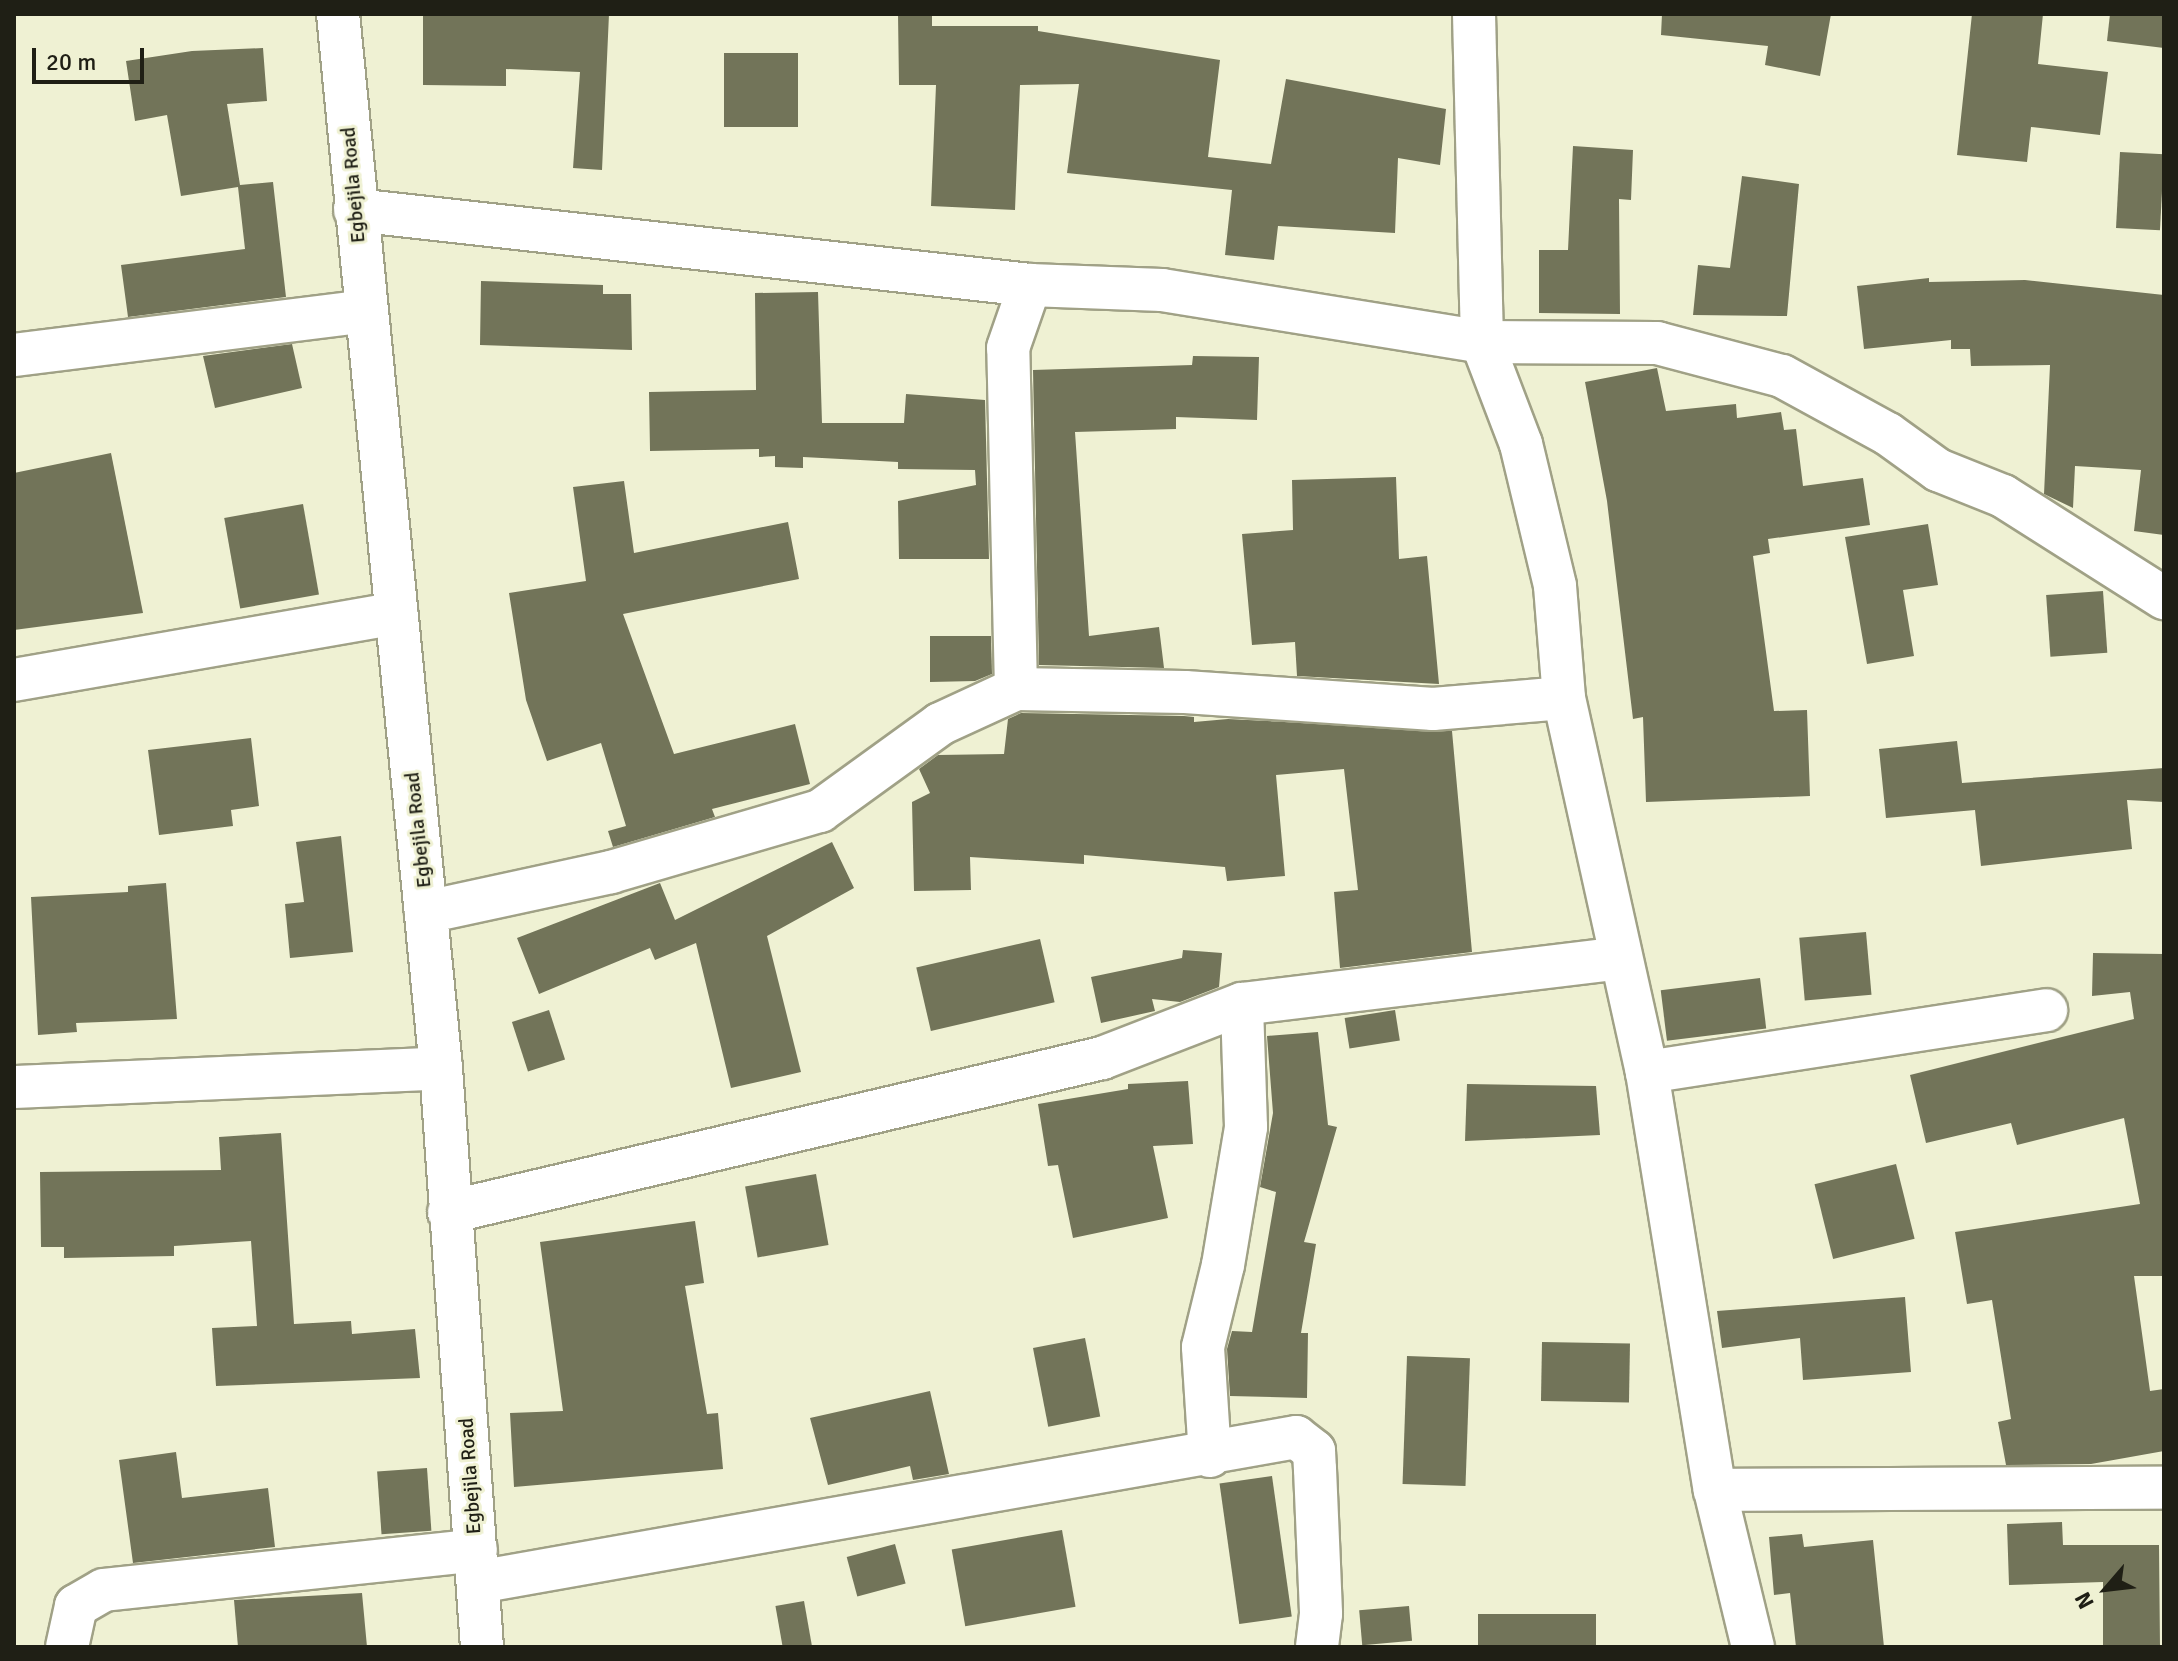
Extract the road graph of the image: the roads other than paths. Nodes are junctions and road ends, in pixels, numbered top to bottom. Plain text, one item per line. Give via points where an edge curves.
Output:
1 (338, 14) edge
2 (1474, 14) edge
3 (355, 210) junction
4 (1030, 285) junction
5 (365, 311) junction
6 (1482, 342) junction
7 (14, 355) edge
8 (2164, 598) edge
9 (396, 613) junction
10 (14, 680) edge
11 (1016, 689) junction
12 (1564, 698) junction
13 (426, 912) junction
14 (1620, 958) junction
15 (1242, 1004) junction
16 (2046, 1010) dead end
17 (441, 1068) junction
18 (1647, 1072) junction
19 (14, 1087) edge
20 (449, 1212) junction
21 (1210, 1456) junction
22 (2164, 1488) edge
23 (1715, 1490) junction
24 (477, 1566) junction
25 (67, 1647) edge
26 (482, 1647) edge
27 (1317, 1647) edge
28 (1753, 1647) edge

1 - 3 street, Egbejila Road
2 - 6 street
3 - 4 street
3 - 5 street, Egbejila Road
4 - 6 street via 1162,290
4 - 11 street via 1008,348
5 - 7 street
5 - 9 street, Egbejila Road
6 - 8 street via 1657,343 1782,376 1888,434 1938,470 2003,496
6 - 12 street via 1521,444 1555,586
9 - 10 street
9 - 13 street, Egbejila Road
11 - 12 street via 1156,691 1433,709
11 - 13 street via 940,724 820,811 611,872
12 - 14 street
13 - 17 street, Egbejila Road
14 - 15 street
14 - 18 street
15 - 20 street via 1102,1058
15 - 21 street via 1246,1127 1203,1347
16 - 18 street
17 - 19 street
17 - 20 street, Egbejila Road
18 - 23 street
20 - 24 street, Egbejila Road
21 - 24 street
21 - 27 street via 1296,1437 1314,1451 1321,1614
22 - 23 street
23 - 28 street
24 - 25 street via 104,1590 76,1606
24 - 26 street, Egbejila Road

